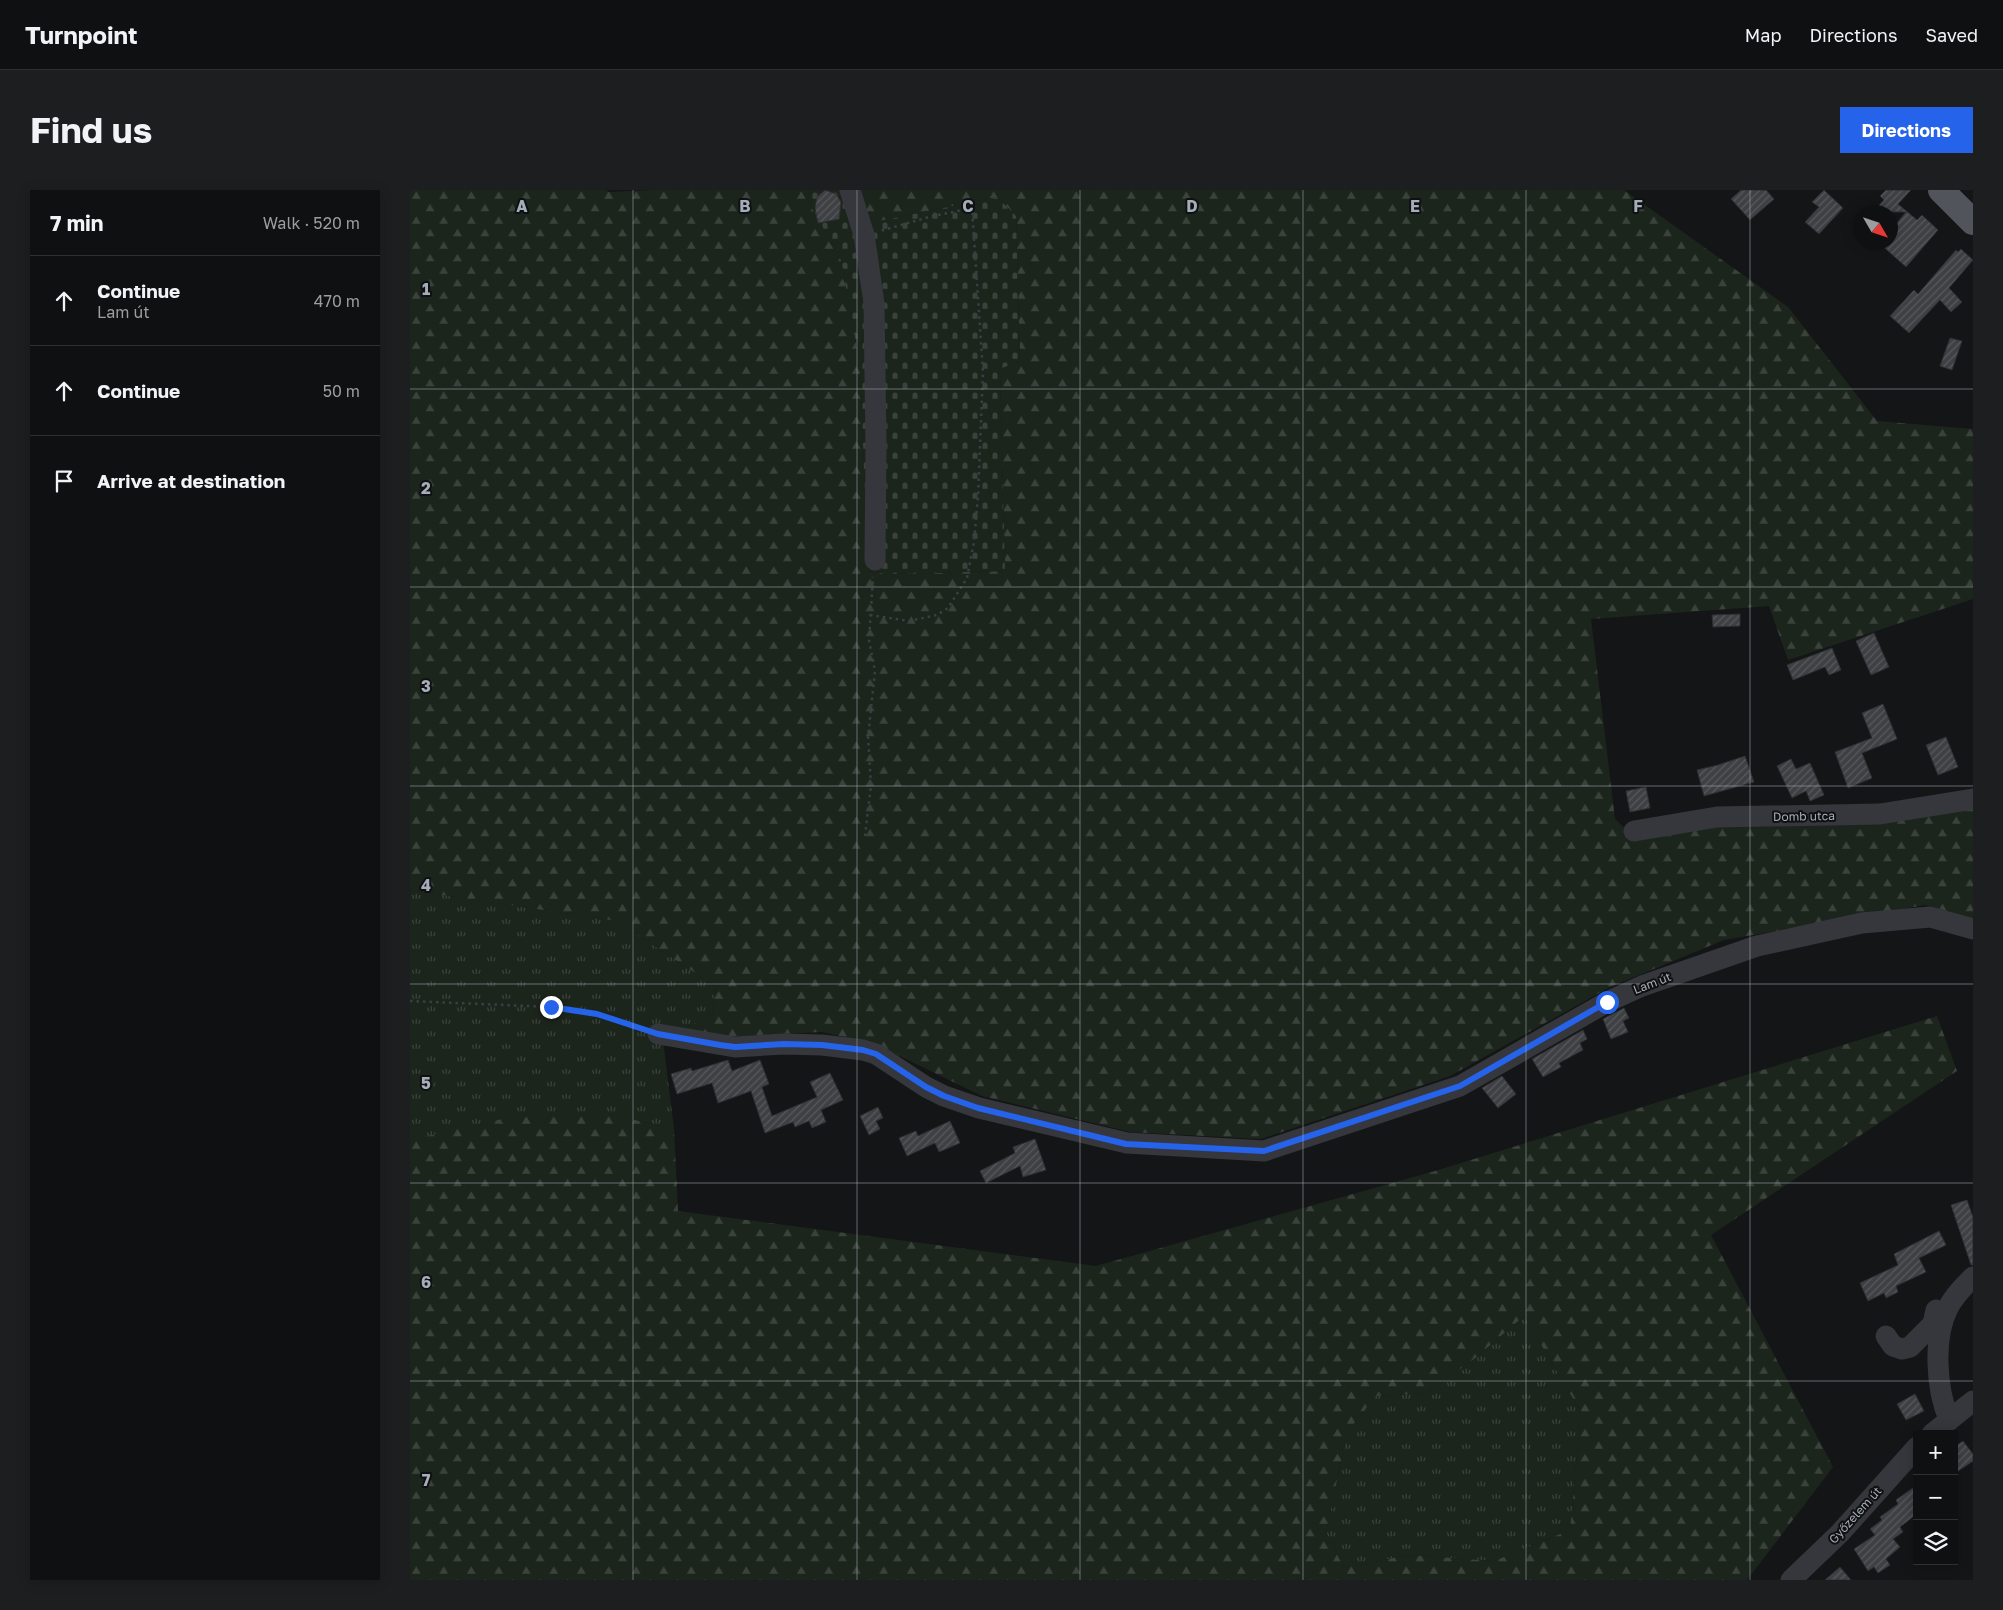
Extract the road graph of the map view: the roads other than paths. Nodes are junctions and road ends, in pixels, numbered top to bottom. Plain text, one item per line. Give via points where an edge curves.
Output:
1 (850, 190) edge
2 (1941, 190) edge
3 (1973, 222) edge
4 (875, 560) road end
5 (1973, 799) edge
6 (1634, 831) dead end
7 (1973, 929) edge
8 (658, 1034) road end
9 (1973, 1277) edge
10 (1936, 1310) dead end
11 (1927, 1331) junction
12 (1886, 1336) dead end
13 (1973, 1402) edge
14 (1941, 1426) edge
15 (1913, 1452) edge
16 (1791, 1580) edge

1 - 4 street via 864,236 874,303
2 - 3 main road
5 - 6 street, Domb utca via 1880,814 1717,817
7 - 8 street, Lam út via 1930,917 1862,923 1757,946 1642,986 1607,1002 1460,1086 1264,1151 1126,1144 978,1108 926,1087 876,1054 863,1050 784,1044 735,1047
9 - 14 street via 1948,1308 1942,1327 1939,1356 1944,1406
10 - 11 street via 1933,1324
11 - 12 street via 1910,1347 1902,1349 1893,1346
11 - 14 street via 1926,1373
13 - 14 street
15 - 16 street, Győzelem út via 1840,1533

